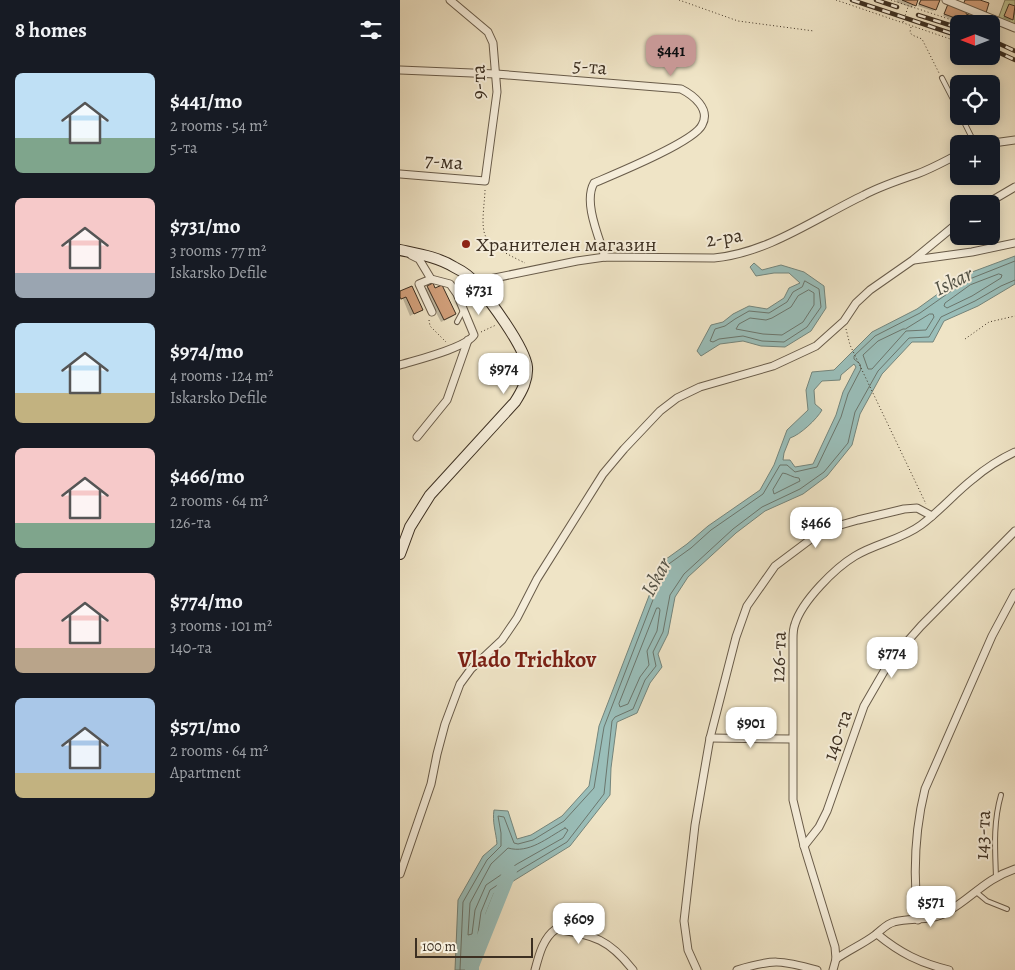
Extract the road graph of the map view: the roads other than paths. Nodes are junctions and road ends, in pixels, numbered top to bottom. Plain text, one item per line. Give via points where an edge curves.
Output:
1 (450, 0) edge
2 (946, 0) edge
3 (1015, 28) edge
4 (400, 70) edge
5 (496, 74) junction
6 (942, 78) road end
7 (950, 94) edge
8 (1015, 140) edge
9 (1000, 142) edge
10 (950, 158) edge
11 (400, 174) edge
12 (486, 181) joint
13 (1015, 187) edge
14 (1000, 196) edge
15 (950, 229) edge
16 (1015, 243) edge
17 (401, 250) edge
18 (605, 257) junction
19 (913, 260) junction
20 (431, 279) junction
21 (475, 282) junction
22 (464, 309) junction
23 (432, 312) road end
24 (457, 322) dead end
25 (471, 338) junction
26 (400, 365) edge
27 (417, 437) dead end
28 (1015, 452) edge
29 (932, 516) junction
30 (1015, 531) edge
31 (400, 554) edge
32 (1015, 593) edge
33 (710, 738) junction
34 (792, 739) junction
35 (1000, 795) dead end
36 (804, 846) junction
37 (1015, 869) edge
38 (400, 874) edge
39 (996, 877) junction
40 (975, 891) junction
41 (1007, 909) dead end
42 (918, 920) junction
43 (877, 934) junction
44 (836, 958) junction
45 (535, 970) edge
46 (633, 970) edge
47 (696, 970) edge
48 (736, 970) edge
49 (817, 970) edge
50 (833, 970) edge
51 (949, 970) edge

1 - 5 street, 9-та via 488,32 493,43
2 - 3 street
4 - 5 street, 5-та
5 - 12 street, 9-та
5 - 18 street, 5-та via 681,89 696,98 702,107 702,124 694,134 651,158 594,183 590,190 591,210
6 - 7 lane
8 - 9 street
10 - 18 street, 2-ра via 888,183 753,250 714,258
11 - 12 street, 7-ма
13 - 14 street
15 - 19 street
16 - 19 street
17 - 20 street via 419,259
17 - 21 main road via 444,261
18 - 21 street, 2-ра
19 - 38 street via 870,290 844,321 816,346 773,366 700,387 677,398 655,416 603,474 507,633 460,684 451,704 423,808
20 - 22 street via 450,284
20 - 23 street via 419,284
21 - 31 main road via 526,359 527,377 515,402 430,495 410,527
22 - 24 lane
22 - 25 street
25 - 26 street via 458,346
25 - 27 street via 448,400
28 - 29 street, 126-та via 974,478
29 - 33 street via 917,508 823,530 775,566 747,606
29 - 34 street, 126-та via 905,535 856,556 833,573 800,612 793,639
30 - 36 street, 140-та via 890,661 864,706 827,811
32 - 42 street via 992,636 925,789 914,860
33 - 34 street
33 - 47 street via 684,921 688,950
34 - 36 street, 126-та via 793,800
35 - 39 lane, 143-та via 995,831
36 - 44 street, 126-та
37 - 39 street
39 - 40 street
40 - 41 lane via 987,901
40 - 42 street via 946,913
42 - 43 street via 893,922
43 - 44 street
43 - 51 street via 914,959
44 - 50 street, 126-та
45 - 46 street via 546,939 556,929 599,938
48 - 49 street via 778,961

